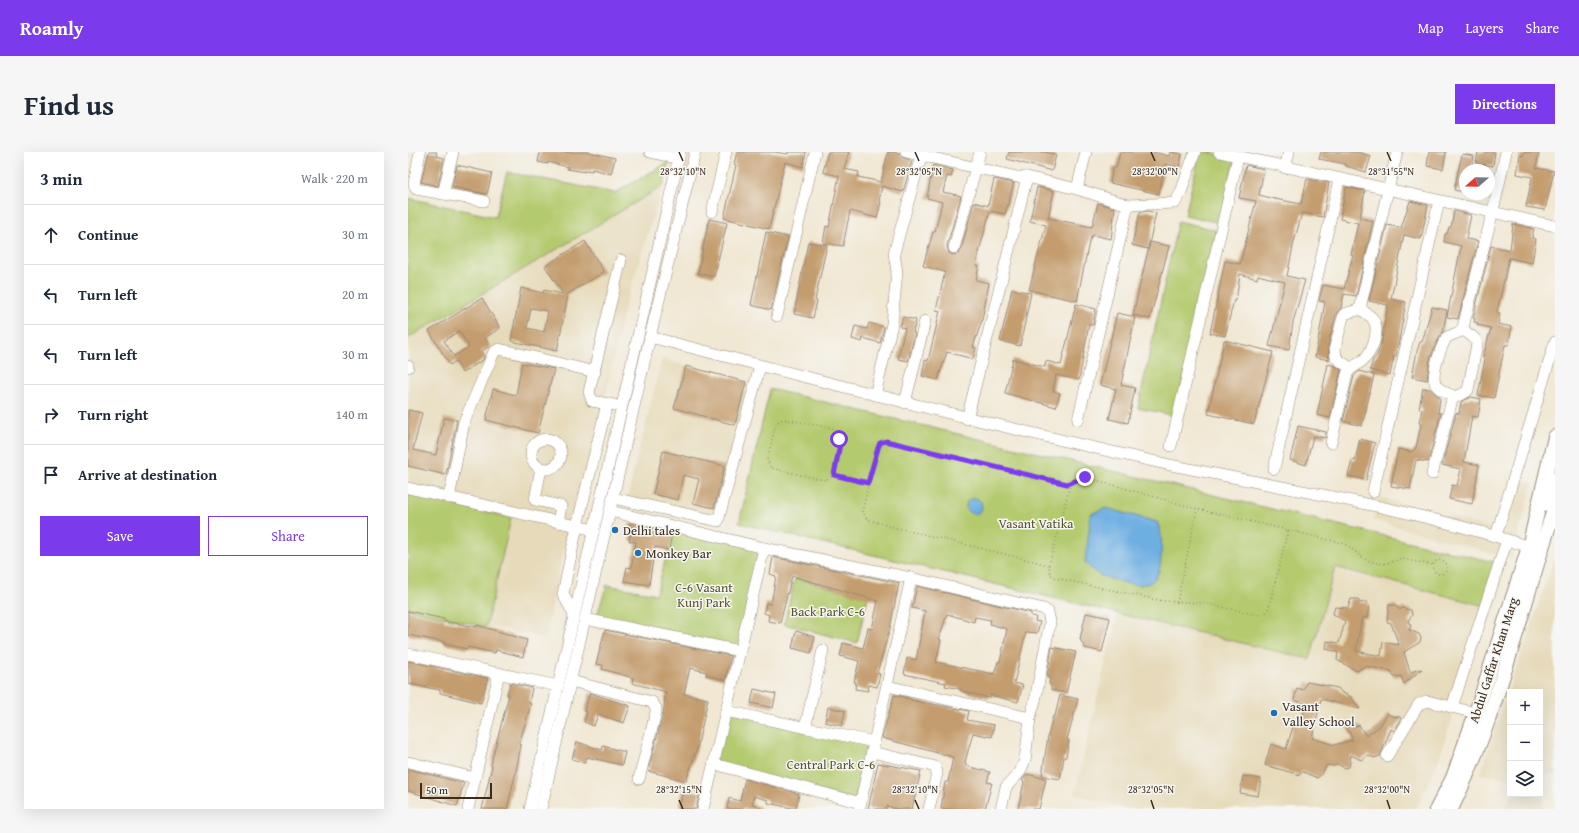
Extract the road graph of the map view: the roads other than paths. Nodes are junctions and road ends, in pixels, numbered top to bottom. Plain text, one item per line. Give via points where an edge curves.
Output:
1 (420, 152) edge
2 (453, 152) edge
3 (650, 152) edge
4 (695, 152) edge
5 (726, 152) edge
6 (815, 152) edge
7 (906, 152) edge
8 (980, 152) edge
9 (1086, 152) edge
10 (1194, 152) edge
11 (1218, 152) edge
12 (1289, 152) edge
13 (1397, 152) edge
14 (1506, 152) edge
15 (679, 155) edge
16 (921, 156) junction
17 (1238, 157) junction
18 (976, 168) junction
19 (1286, 168) junction
20 (1027, 177) junction
21 (1339, 180) junction
22 (1077, 189) junction
23 (1387, 189) junction
24 (443, 194) junction
25 (484, 201) dead end
26 (1440, 201) junction
27 (1128, 204) junction
28 (1493, 211) junction
29 (712, 212) dead end
30 (1555, 226) edge
31 (954, 248) dead end
32 (621, 260) dead end
33 (1361, 309) junction
34 (777, 316) dead end
35 (925, 321) dead end
36 (1464, 330) junction
37 (650, 337) junction
38 (1555, 342) edge
39 (760, 366) junction
40 (1350, 368) junction
41 (595, 372) junction
42 (875, 395) junction
43 (1455, 397) junction
44 (905, 403) junction
45 (607, 404) junction
46 (622, 407) junction
47 (967, 418) junction
48 (1078, 420) dead end
49 (1555, 436) edge
50 (1332, 443) dead end
51 (1171, 446) dead end
52 (541, 468) dead end
53 (1274, 469) dead end
54 (1432, 474) dead end
55 (1555, 480) edge
56 (408, 488) edge
57 (1372, 492) dead end
58 (450, 498) junction
59 (613, 498) junction
60 (610, 512) junction
61 (1553, 513) edge
62 (558, 522) junction
63 (577, 526) junction
64 (594, 530) junction
65 (1502, 538) junction
66 (1529, 547) junction
67 (764, 548) junction
68 (911, 578) junction
69 (574, 615) junction
70 (585, 619) junction
71 (823, 650) dead end
72 (740, 651) junction
73 (408, 654) edge
74 (499, 673) junction
75 (571, 681) junction
76 (558, 686) junction
77 (887, 686) junction
78 (1452, 707) junction
79 (726, 711) junction
80 (1476, 713) junction
81 (1030, 718) junction
82 (805, 728) junction
83 (873, 747) junction
84 (1387, 756) dead end
85 (408, 762) edge
86 (714, 764) junction
87 (475, 778) junction
88 (638, 780) dead end
89 (860, 806) edge
90 (468, 809) edge
91 (530, 809) edge
92 (541, 809) edge
93 (703, 809) edge
94 (929, 809) edge
95 (1001, 809) edge
96 (1437, 809) edge
97 (1451, 809) edge

1 - 24 street via 414,187
2 - 24 street
3 - 15 street
4 - 37 street
5 - 29 street
6 - 34 street
7 - 16 street
8 - 18 street
9 - 22 street
10 - 27 street via 1175,203
11 - 17 street
12 - 19 street
13 - 23 street
14 - 28 street
15 - 46 street
16 - 18 street
16 - 42 street via 894,253 897,272 892,324
17 - 19 street
17 - 51 street
18 - 20 street
18 - 31 street
19 - 21 street
20 - 22 street
20 - 47 street
21 - 23 street
21 - 53 street
22 - 27 street
23 - 26 street
23 - 33 street
24 - 25 street
26 - 28 street
26 - 57 street
27 - 48 street
28 - 30 street
28 - 36 street
32 - 41 street
33 - 40 street via 1374,320 1376,331 1366,357
33 - 40 street via 1344,314 1335,347 1336,358
35 - 44 street
36 - 43 street via 1476,339 1477,344 1468,390 1465,394
36 - 43 street via 1449,335 1444,340 1434,376 1438,388
37 - 39 street
37 - 59 street
38 - 65 street
39 - 42 street
39 - 59 street via 718,521
40 - 50 street
41 - 45 street via 589,392 590,399
41 - 58 street via 499,349 494,352 464,422
42 - 44 street
43 - 54 street via 1452,400
44 - 47 street
45 - 46 street
45 - 63 street
46 - 64 street
47 - 65 street via 1168,464 1367,505
49 - 66 main road, Abdul Gaffar Khan Marg
52 - 62 street via 535,500 561,506
55 - 61 main road via 1550,499
56 - 58 street
58 - 62 street
59 - 60 street
60 - 67 street
60 - 70 street
61 - 97 main road, Abdul Gaffar Khan Marg via 1489,717
62 - 63 street
63 - 64 street
63 - 69 street via 563,594
64 - 69 street
65 - 66 street
65 - 78 street
66 - 80 main road, Abdul Gaffar Khan Marg
67 - 68 street
67 - 72 street
68 - 77 street
68 - 81 street via 1040,607 1048,612 1050,622
69 - 76 street
70 - 72 street
70 - 75 street
71 - 82 street
72 - 79 street
73 - 74 street
74 - 76 street
74 - 87 street
75 - 88 street via 654,704 656,712
75 - 92 street
76 - 91 street
77 - 81 street
77 - 83 street
78 - 80 street
78 - 84 street via 1423,702
79 - 82 street
79 - 86 street
80 - 96 main road, Abdul Gaffar Khan Marg via 1453,778
81 - 95 street via 1025,760 1020,772 1006,787
82 - 83 street
83 - 89 street
83 - 94 street via 936,768
85 - 87 street
86 - 89 street
86 - 93 street
87 - 90 street

